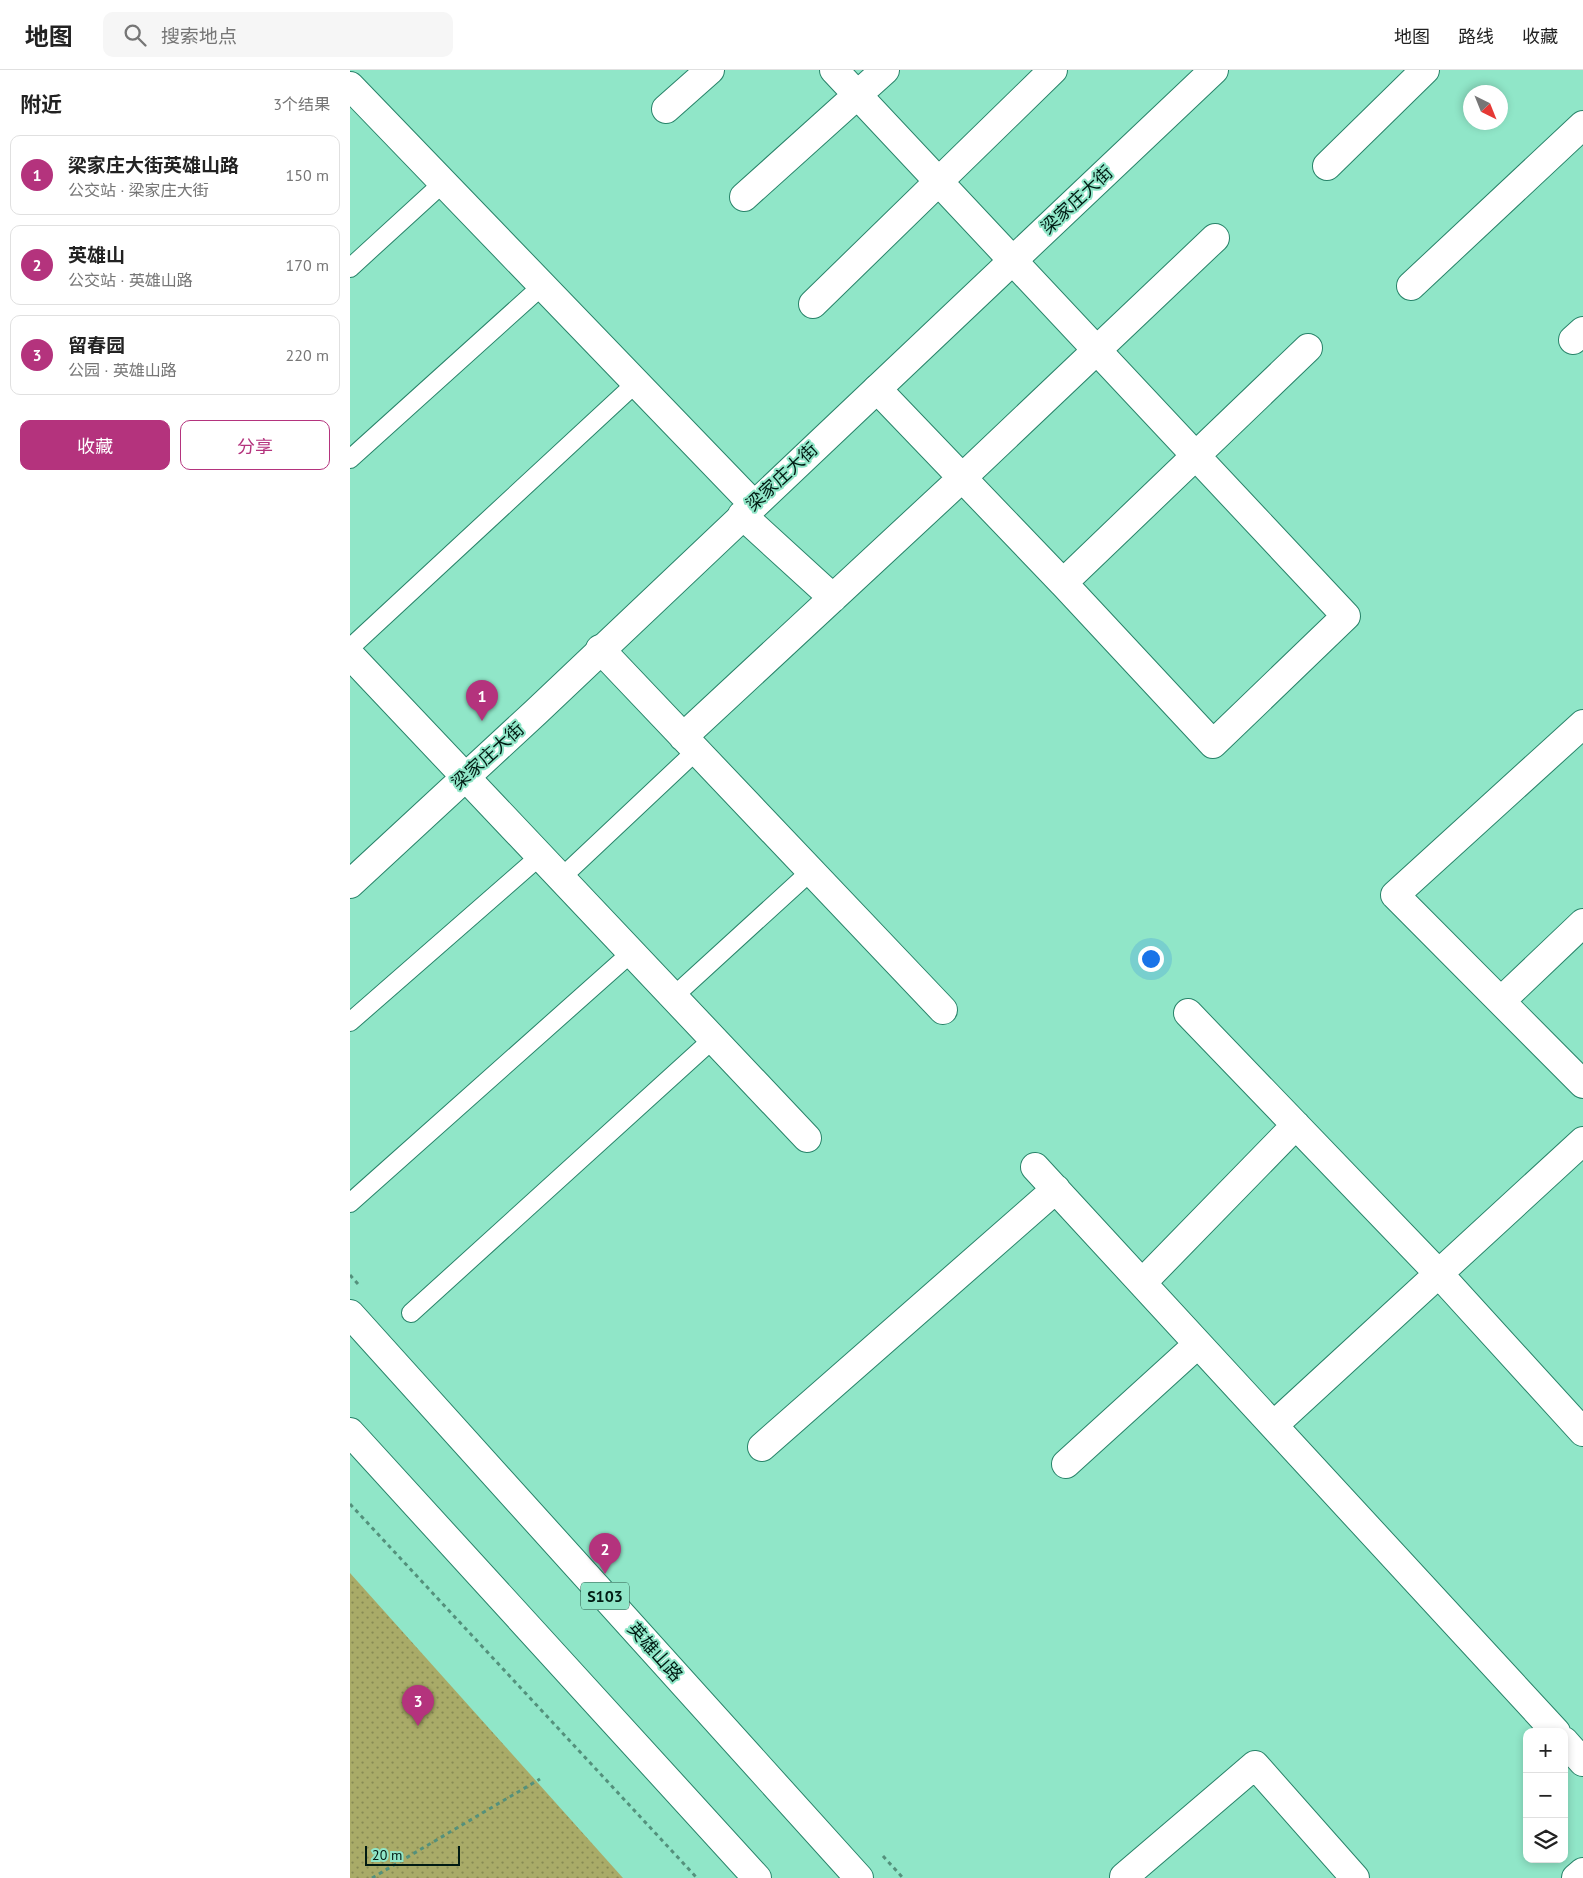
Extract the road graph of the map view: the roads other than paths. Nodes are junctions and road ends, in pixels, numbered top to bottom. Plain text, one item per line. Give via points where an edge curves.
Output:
1 (710, 70) edge
2 (834, 70) edge
3 (885, 70) edge
4 (1053, 70) edge
5 (1214, 70) edge
6 (1425, 70) edge
7 (350, 86) edge
8 (858, 95) junction
9 (666, 109) dead end
10 (1583, 125) edge
11 (1327, 166) dead end
12 (937, 181) junction
13 (443, 183) junction
14 (744, 197) dead end
15 (1214, 238) dead end
16 (1012, 261) junction
17 (350, 268) edge
18 (542, 286) junction
19 (1411, 286) dead end
20 (813, 304) dead end
21 (1308, 348) dead end
22 (1096, 352) junction
23 (636, 384) junction
24 (877, 389) junction
25 (1195, 456) junction
26 (350, 459) edge
27 (962, 478) junction
28 (748, 510) junction
29 (1063, 583) junction
30 (833, 598) junction
31 (350, 648) edge
32 (600, 649) junction
33 (350, 655) edge
34 (1583, 724) edge
35 (689, 744) junction
36 (465, 776) junction
37 (540, 856) junction
38 (811, 871) junction
39 (561, 878) junction
40 (350, 884) edge
41 (1583, 923) edge
42 (631, 953) junction
43 (673, 997) junction
44 (1501, 1002) junction
45 (942, 1010) dead end
46 (1188, 1013) dead end
47 (350, 1022) edge
48 (713, 1039) junction
49 (1583, 1084) edge
50 (1296, 1125) junction
51 (807, 1138) dead end
52 (1583, 1141) edge
53 (1035, 1167) dead end
54 (1056, 1189) junction
55 (350, 1203) edge
56 (1438, 1274) junction
57 (1142, 1283) junction
58 (411, 1313) dead end
59 (350, 1314) edge
60 (1198, 1344) junction
61 (1274, 1425) junction
62 (350, 1432) edge
63 (1583, 1432) edge
64 (762, 1447) dead end
65 (1066, 1464) dead end
66 (1552, 1728) edge
67 (1568, 1745) edge
68 (1583, 1762) edge
69 (1583, 1872) edge
70 (1124, 1877) dead end
71 (757, 1878) edge
72 (859, 1878) edge
73 (1355, 1878) edge
74 (1576, 1878) edge

1 - 9 street
2 - 8 street
3 - 8 street
4 - 12 street
5 - 16 street, 梁家庄大街
6 - 11 street
7 - 13 street
8 - 12 street
8 - 14 street
10 - 19 street
12 - 16 street
12 - 20 street
13 - 17 lane
13 - 18 street
15 - 22 street
16 - 22 street
16 - 24 street, 梁家庄大街
18 - 23 street
18 - 26 lane
21 - 25 street
22 - 25 street
22 - 27 street
23 - 28 street
23 - 31 lane
24 - 27 street
24 - 28 street, 梁家庄大街
25 - 29 street
25 - 29 street via 1346,616 1213,744
27 - 29 street
27 - 30 street
28 - 30 street
28 - 32 street, 梁家庄大街
30 - 35 street
32 - 35 street
32 - 36 street, 梁家庄大街
33 - 36 street
34 - 44 street via 1395,896
35 - 38 street
35 - 39 lane
36 - 37 street
36 - 40 street, 梁家庄大街
37 - 39 street
37 - 47 lane
38 - 43 lane
38 - 45 street
39 - 42 street
41 - 44 street
42 - 43 street
42 - 55 lane
43 - 48 street
44 - 49 street
46 - 50 street
48 - 51 street
48 - 58 lane
50 - 56 street
50 - 57 street
52 - 56 street
53 - 54 street
54 - 57 street
54 - 64 street
56 - 61 street
56 - 63 street
57 - 60 street
59 - 72 street, 英雄山路 / S103
60 - 61 street
60 - 65 street
61 - 66 street
62 - 71 street
67 - 68 street
69 - 74 street
70 - 73 street via 1255,1765

